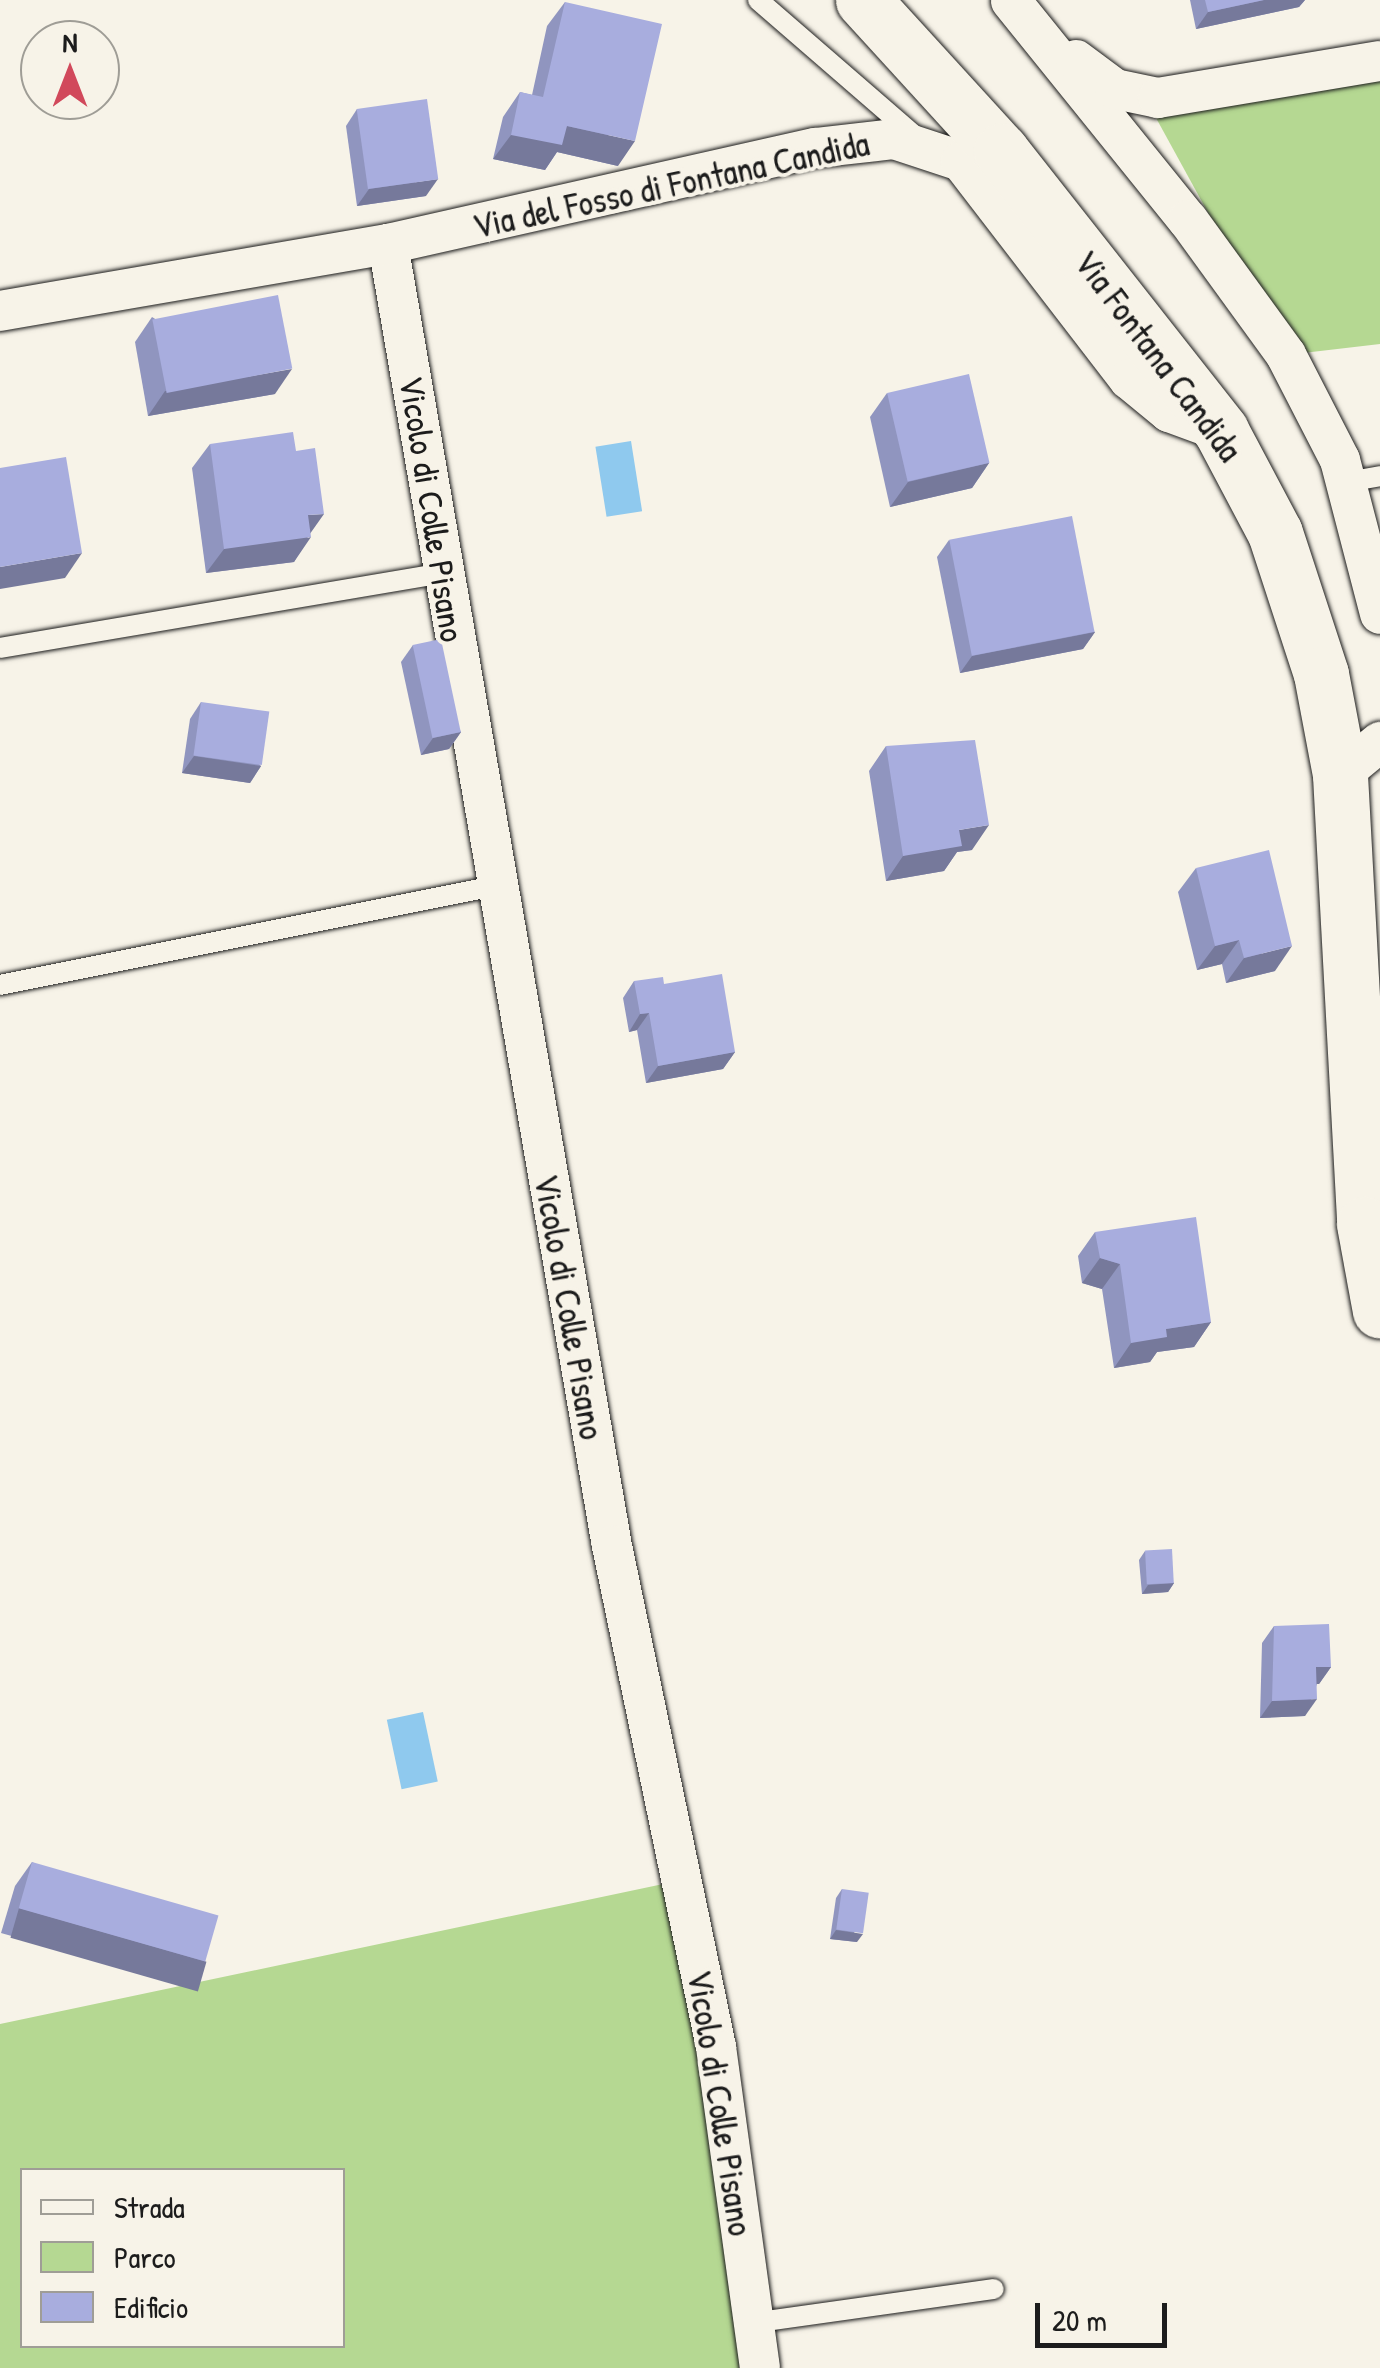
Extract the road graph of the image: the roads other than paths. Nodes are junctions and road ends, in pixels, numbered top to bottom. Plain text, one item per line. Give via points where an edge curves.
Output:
1 (758, 0) edge
2 (862, 0) edge
3 (1011, 0) edge
4 (1380, 60) edge
5 (925, 144) junction
6 (388, 244) junction
7 (0, 311) edge
8 (1221, 431) junction
9 (1363, 479) edge
10 (442, 573) junction
11 (1380, 614) edge
12 (0, 648) edge
13 (1360, 758) edge
14 (496, 886) junction
15 (0, 984) edge
16 (1370, 1163) edge
17 (1380, 1311) edge
18 (994, 2289) dead end
19 (752, 2322) junction
20 (760, 2368) edge

1 - 5 lane
2 - 8 main road, Via Fontana Candida via 1009,162
3 - 4 street via 1090,74 1130,94 1198,96
3 - 9 street via 1264,322
5 - 6 street, Via del Fosso di Fontana Candida via 872,140 815,148
5 - 8 street, Via del Fosso di Fontana Candida via 961,161 985,186 1141,391 1184,420
6 - 7 street, Via del Fosso di Fontana Candida
6 - 10 street, Vicolo di Colle Pisano
8 - 13 main road, Via Fontana Candida via 1294,581
9 - 11 street
10 - 12 lane
10 - 14 street, Vicolo di Colle Pisano
13 - 16 main road, Via Fontana Candida
14 - 15 lane
14 - 19 street, Vicolo di Colle Pisano via 612,1546 716,2047
16 - 17 main road, Via Fontana Candida via 1365,1242
18 - 19 lane
19 - 20 street, Vicolo di Colle Pisano

